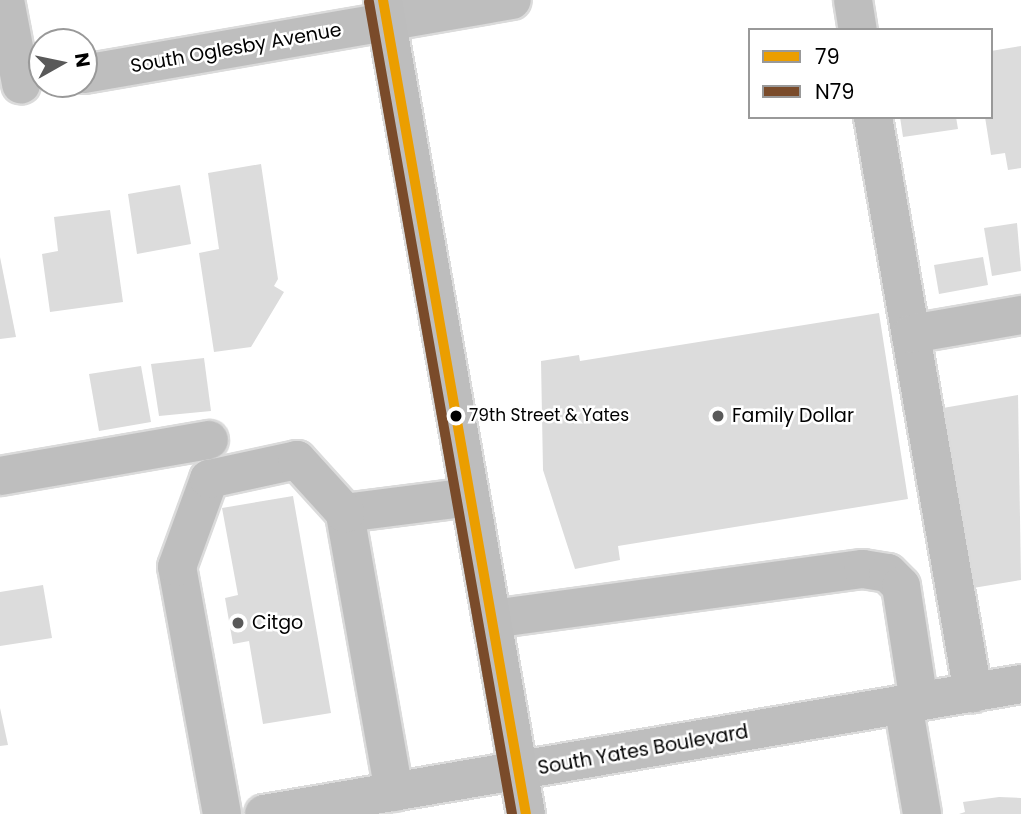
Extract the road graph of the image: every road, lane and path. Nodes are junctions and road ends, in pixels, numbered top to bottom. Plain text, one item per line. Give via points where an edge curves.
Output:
1 (5, 0) edge
2 (512, 0) edge
3 (853, 0) edge
4 (385, 11) edge
5 (858, 28) edge
6 (98, 71) edge
7 (21, 84) edge
8 (873, 119) edge
9 (1021, 315) edge
10 (911, 334) junction
11 (209, 440) dead end
12 (0, 476) edge
13 (470, 497) junction
14 (345, 513) junction
15 (492, 619) junction
16 (1021, 684) edge
17 (973, 692) junction
18 (911, 703) junction
19 (518, 771) junction
20 (394, 792) junction
21 (332, 808) edge
22 (222, 814) edge
23 (264, 814) edge
24 (526, 814) edge
25 (922, 814) edge

1 - 7 street
2 - 4 street, South Oglesby Avenue
3 - 5 street
4 - 6 street, South Oglesby Avenue
4 - 13 main road
8 - 10 street
9 - 10 street
10 - 17 street
11 - 12 street
13 - 14 street
13 - 15 main road
14 - 20 street
14 - 22 street via 298,460 209,479 177,567
15 - 18 street via 863,569 888,573 901,586
15 - 19 main road
16 - 17 street, South Yates Boulevard
17 - 18 street, South Yates Boulevard
18 - 19 street, South Yates Boulevard
18 - 25 street
19 - 20 street, South Yates Boulevard
19 - 24 main road
20 - 21 street, South Yates Boulevard
21 - 23 street, South Yates Boulevard

